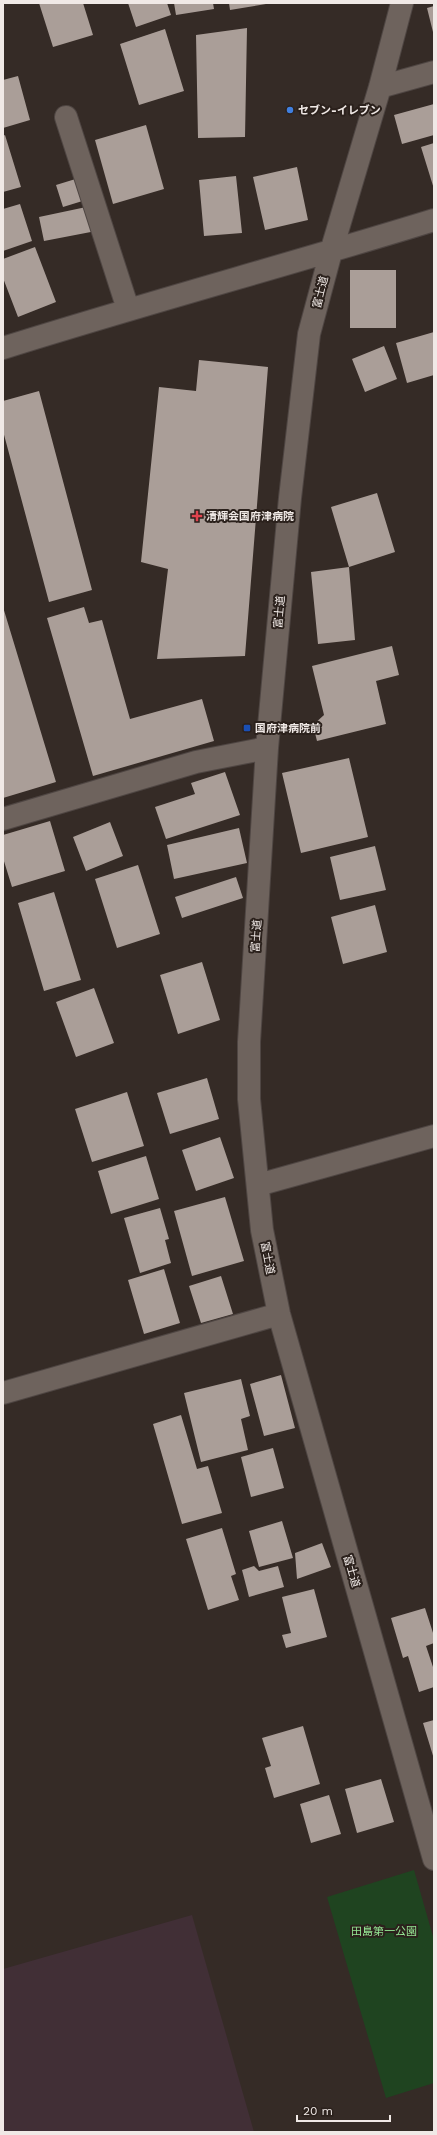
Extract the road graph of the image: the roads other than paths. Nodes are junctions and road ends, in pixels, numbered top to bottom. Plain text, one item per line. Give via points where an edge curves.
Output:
1 (402, 3) edge
2 (434, 72) edge
3 (380, 87) junction
4 (66, 117) dead end
5 (434, 220) edge
6 (331, 252) junction
7 (128, 309) junction
8 (3, 348) edge
9 (267, 748) junction
10 (3, 820) edge
11 (434, 1136) edge
12 (258, 1185) junction
13 (279, 1314) junction
14 (3, 1393) edge
15 (434, 1859) edge

1 - 3 street, 富士道
2 - 3 street
3 - 6 street, 富士道
4 - 7 street
5 - 6 street
6 - 7 street
6 - 9 street, 富士道 via 309,334 290,498
7 - 8 street
9 - 10 street via 196,762
9 - 12 street, 富士道 via 249,1042 249,1099
11 - 12 street
12 - 13 street, 富士道 via 262,1230
13 - 14 street
13 - 15 street, 富士道

